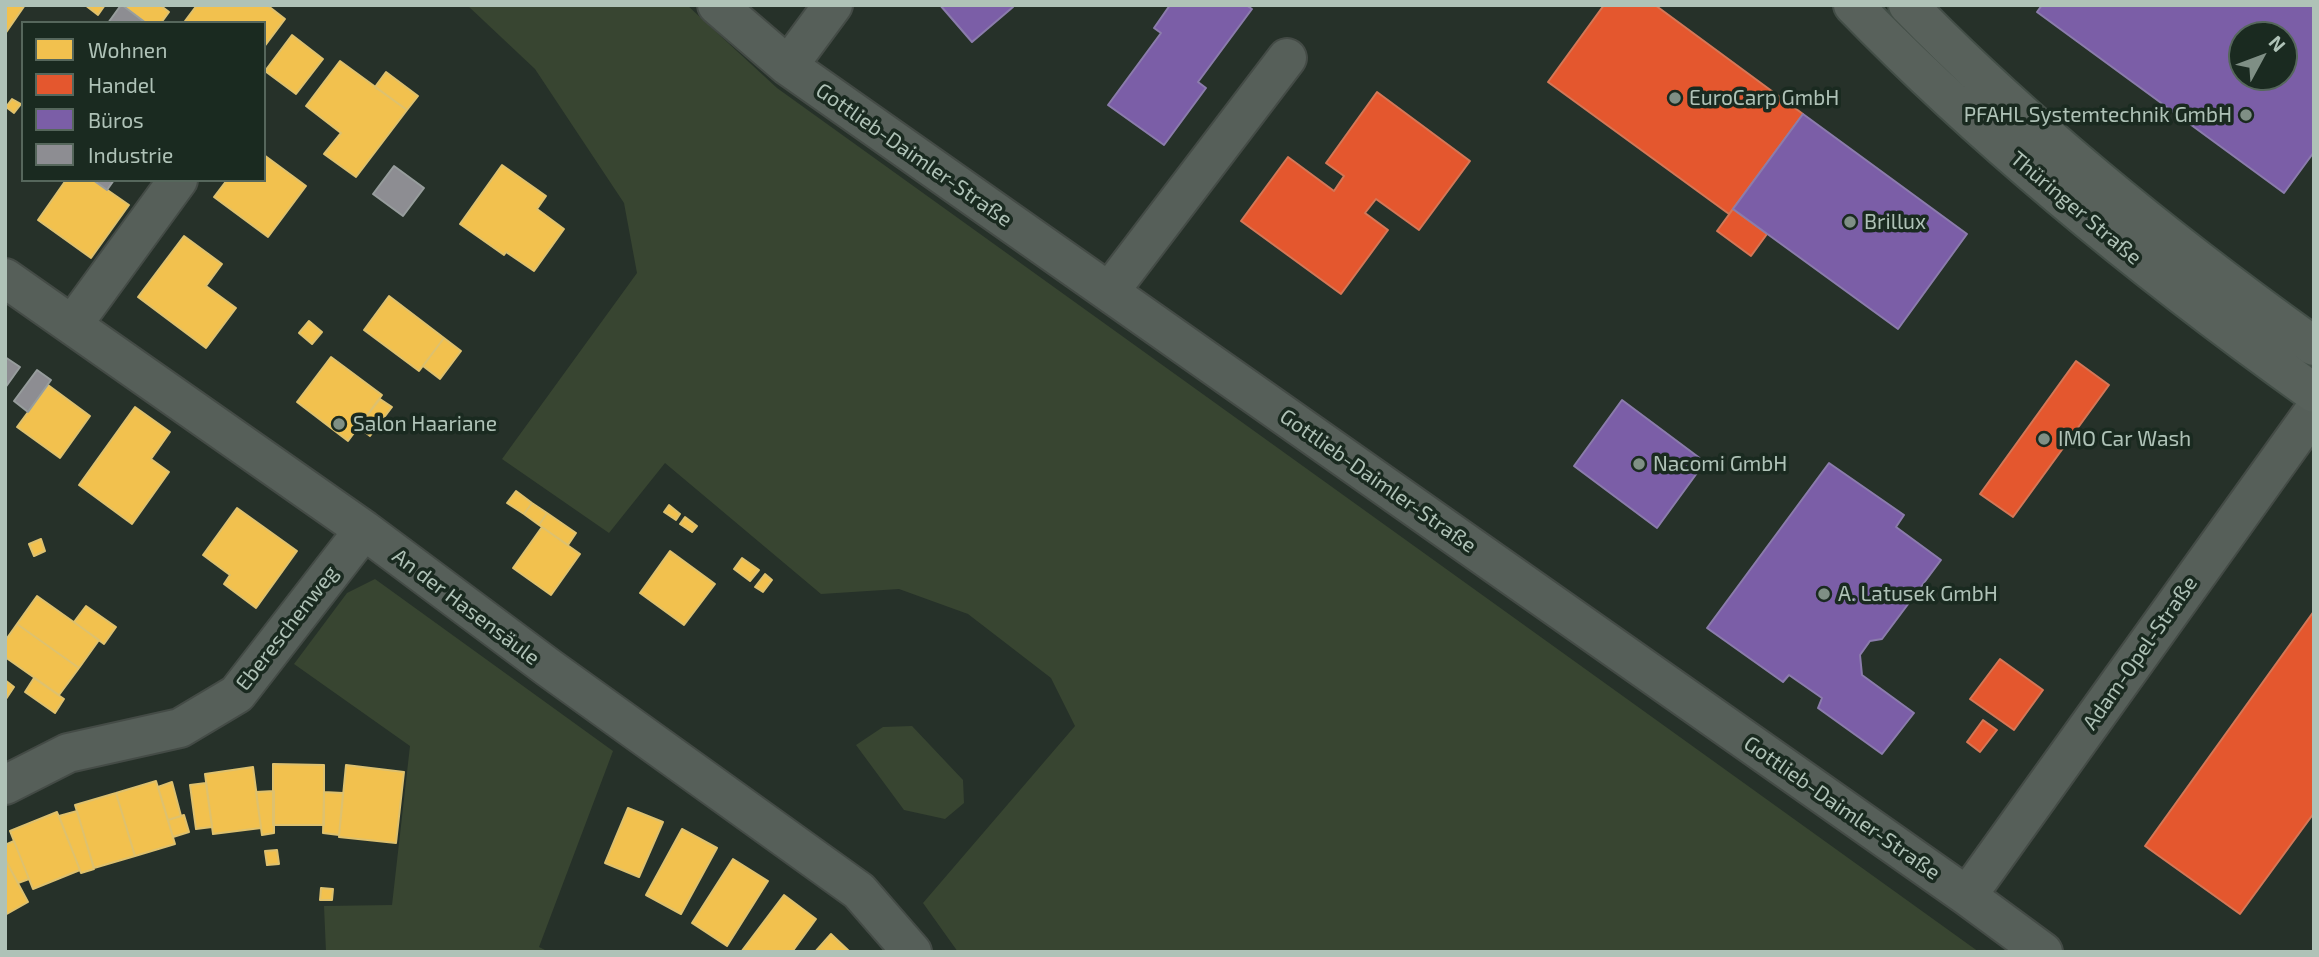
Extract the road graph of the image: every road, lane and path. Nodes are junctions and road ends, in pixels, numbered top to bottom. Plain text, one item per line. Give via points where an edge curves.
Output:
1 (718, 5) edge
2 (833, 5) edge
3 (1853, 5) edge
4 (1908, 5) edge
5 (1287, 58) dead end
6 (788, 66) junction
7 (177, 182) edge
8 (5, 278) edge
9 (1109, 292) junction
10 (73, 324) junction
11 (2314, 346) edge
12 (2314, 393) edge
13 (2314, 411) edge
14 (364, 530) junction
15 (5, 785) edge
16 (1967, 896) junction
17 (912, 952) edge
18 (2043, 952) edge

1 - 6 street, Gottlieb-Daimler-Straße
2 - 6 street
3 - 12 main road, Thüringer Straße via 1974,122 2065,201
4 - 11 main road, Thüringer Straße via 2057,147
5 - 9 street
6 - 9 street, Gottlieb-Daimler-Straße
7 - 10 street
8 - 10 street, An der Hasensäule
9 - 16 street, Gottlieb-Daimler-Straße
10 - 14 street, An der Hasensäule
13 - 16 street, Adam-Opel-Straße
14 - 15 street, Ebereschenweg via 237,694 180,728 68,753
14 - 17 street, An der Hasensäule via 859,891
16 - 18 street, Gottlieb-Daimler-Straße

